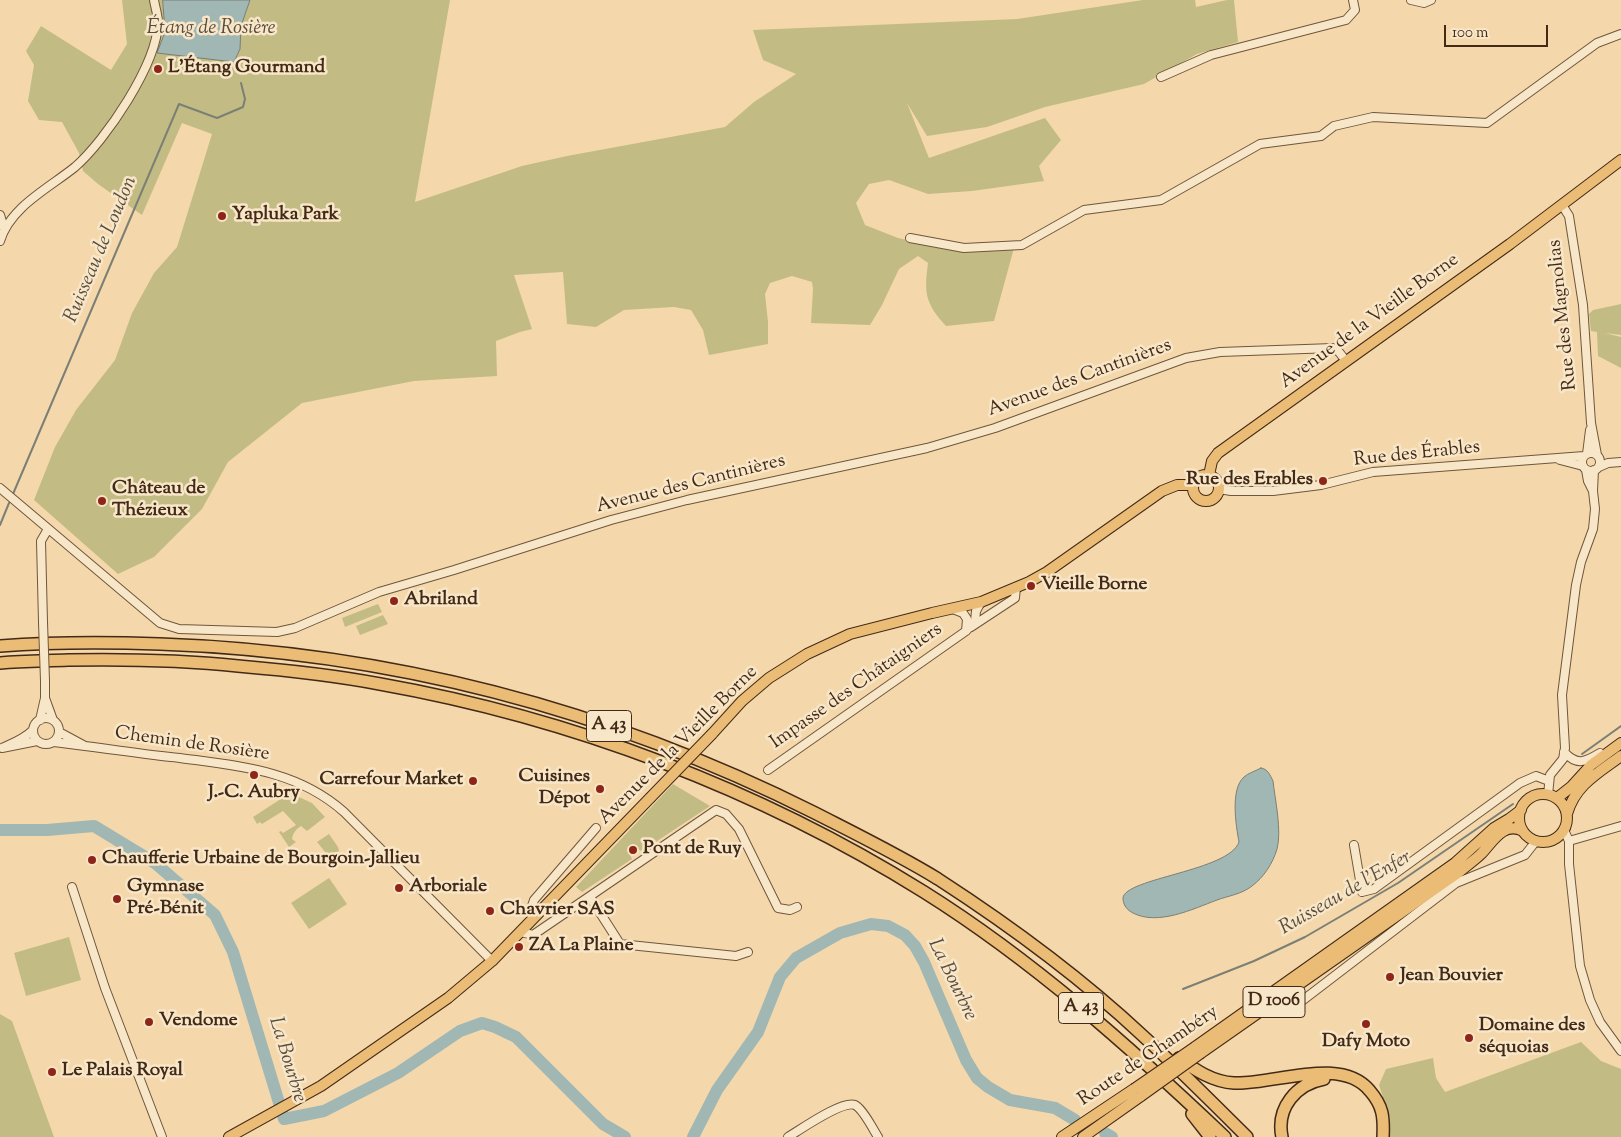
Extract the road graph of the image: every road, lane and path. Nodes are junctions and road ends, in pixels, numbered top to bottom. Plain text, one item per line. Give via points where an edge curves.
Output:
1 (154, 0) edge
2 (1353, 0) edge
3 (1411, 0) edge
4 (1431, 0) edge
5 (1621, 34) edge
6 (1161, 77) dead end
7 (1621, 160) edge
8 (1562, 205) junction
9 (0, 215) edge
10 (4, 228) junction
11 (910, 238) dead end
12 (0, 241) edge
13 (1346, 361) junction
14 (1591, 423) junction
15 (1586, 455) junction
16 (1597, 456) junction
17 (1558, 459) junction
18 (1620, 462) edge
19 (1591, 468) junction
20 (1209, 475) junction
21 (1194, 486) junction
22 (0, 488) edge
23 (1219, 489) junction
24 (48, 529) junction
25 (1016, 587) junction
26 (982, 602) junction
27 (952, 608) junction
28 (966, 631) junction
29 (0, 646) edge
30 (0, 663) edge
31 (45, 698) junction
32 (40, 720) junction
33 (53, 720) junction
34 (33, 730) junction
35 (59, 732) junction
36 (37, 741) junction
37 (54, 742) junction
38 (1621, 742) edge
39 (85, 746) junction
40 (1, 748) edge
41 (1564, 752) junction
42 (1621, 756) edge
43 (768, 770) dead end
44 (1549, 781) junction
45 (1552, 796) junction
46 (1521, 810) junction
47 (1566, 816) junction
48 (1621, 826) edge
49 (596, 828) dead end
50 (1564, 830) junction
51 (1523, 831) junction
52 (1569, 841) junction
53 (1536, 842) junction
54 (1354, 845) dead end
55 (72, 887) dead end
56 (590, 897) junction
57 (797, 907) dead end
58 (534, 918) junction
59 (520, 932) junction
60 (748, 952) dead end
61 (492, 961) junction
62 (1290, 1010) dead end
63 (1141, 1033) junction
64 (1618, 1043) edge
65 (1198, 1050) junction
66 (1621, 1051) edge
67 (1173, 1088) junction
68 (1138, 1092) junction
69 (162, 1137) edge
70 (229, 1137) edge
71 (788, 1137) edge
72 (878, 1137) edge
73 (1062, 1137) edge
74 (1083, 1137) edge
75 (1210, 1137) edge
76 (1225, 1137) edge
77 (1247, 1137) edge
78 (1282, 1137) edge
79 (1378, 1137) edge
80 (1383, 1137) edge

1 - 10 street via 158,23 153,46 140,79 113,122 76,166 26,204
2 - 6 street via 1355,10 1346,20 1212,55
3 - 4 street via 1424,3
5 - 11 street via 1597,43 1487,123 1373,117 1334,126 1321,136 1260,144 1161,200 1084,210 1022,245 964,248
7 - 8 main road, Avenue de la Vieille Borne
8 - 13 main road, Avenue de la Vieille Borne
8 - 14 street, Rue des Magnolias via 1569,216 1583,306
9 - 10 street
10 - 12 street
13 - 20 main road, Avenue de la Vieille Borne via 1218,453 1212,461
13 - 24 street, Avenue des Cantinières via 1333,348 1220,352 1186,358 996,428 927,448 687,500 611,520 379,592 295,628 277,632 179,629 160,623
14 - 15 street, Rue des Magnolias
14 - 16 street, Rue des Magnolias
15 - 16 street
15 - 17 street, Rue des Érables
15 - 19 street via 1583,460
16 - 18 street
16 - 19 street via 1600,462
17 - 19 street, Rue des Érables
17 - 23 street, Rue des Érables via 1373,472 1321,485 1273,491
18 - 19 street
19 - 41 street via 1595,509 1593,529 1576,585 1562,695
20 - 21 main road via 1199,477
20 - 23 main road via 1218,481
21 - 23 main road via 1198,498 1206,501 1213,499
21 - 25 main road, Avenue de la Vieille Borne via 1177,485 1162,491 1047,572
22 - 24 street
24 - 31 street, bridge via 41,541
25 - 26 main road, Avenue de la Vieille Borne
25 - 28 street via 1015,598
26 - 27 main road, Avenue de la Vieille Borne
26 - 28 street, Impasse des Châtaigniers via 976,611 975,621
27 - 28 street, Impasse des Châtaigniers via 963,612 967,620
27 - 58 main road, Avenue de la Vieille Borne, bridge via 850,634 807,654 769,678 742,701
28 - 43 street, Impasse des Châtaigniers
29 - 63 highway, A 43 via 114,642 202,646 288,653 384,667 462,683 664,745 763,787 936,878 1048,957
30 - 67 highway, A 43 via 113,659 200,662 379,683 558,726 656,760 758,802 842,845 924,893 1066,995
31 - 32 street
31 - 33 street
32 - 33 street
32 - 34 street
33 - 35 street
34 - 36 street
34 - 40 street via 17,742
35 - 37 street
35 - 39 street, Chemin de Rosière
36 - 37 street via 44,744
36 - 40 street
37 - 39 street, Chemin de Rosière
38 - 41 street via 1579,762
38 - 45 main road via 1591,765 1571,787
39 - 61 street, Chemin de Rosière via 237,765 274,773 300,784 330,800 344,812
41 - 44 street
42 - 47 main road via 1586,782 1571,800
44 - 45 street
44 - 54 street via 1536,776 1520,783 1374,889 1362,892
45 - 46 main road via 1530,799
45 - 47 main road via 1565,808
46 - 51 main road
46 - 65 main road, Route de Chambéry / D 1006 via 1494,828 1455,863
47 - 50 main road
48 - 52 street
49 - 58 street via 534,900 530,912
50 - 52 street
50 - 53 main road via 1549,842
51 - 53 main road
51 - 65 main road, Route de Chambéry / D 1006 via 1518,828 1500,833 1458,873
52 - 64 street via 1580,966 1600,1022
53 - 62 street via 1525,855 1456,882
55 - 69 street via 105,988
56 - 57 street via 716,810 726,814 739,829 778,908 790,910
56 - 59 street via 533,935
56 - 60 street via 620,944 736,956
58 - 59 main road, Avenue de la Vieille Borne
59 - 61 main road, Avenue de la Vieille Borne
61 - 70 main road, Avenue de la Vieille Borne via 448,998 320,1086
63 - 77 highway, A 43
63 - 80 highway via 1206,1076 1233,1083 1321,1073 1354,1078 1377,1098 1384,1124
64 - 66 street
65 - 68 main road, Route de Chambéry / D 1006, bridge
67 - 75 highway
67 - 76 highway, A 43
68 - 73 main road, Route de Chambéry / D 1006
68 - 74 main road, Route de Chambéry / D 1006
71 - 72 street via 849,1104 861,1111
78 - 79 highway via 1282,1114 1295,1092 1310,1082 1328,1079 1359,1087 1367,1096 1376,1109

